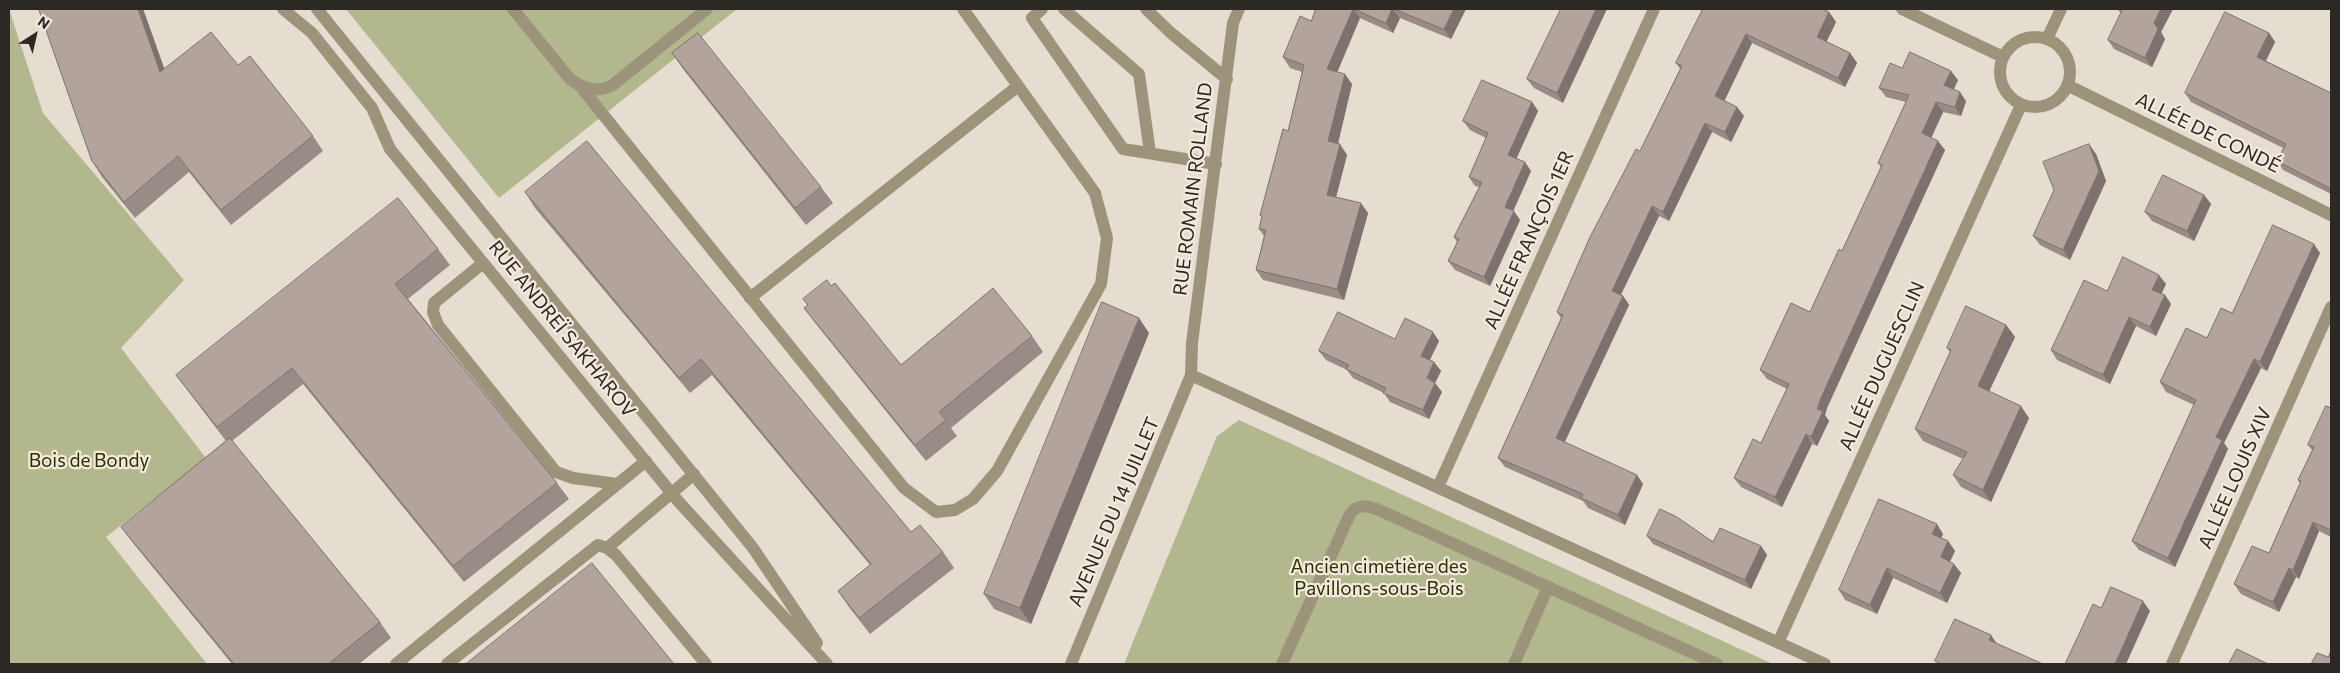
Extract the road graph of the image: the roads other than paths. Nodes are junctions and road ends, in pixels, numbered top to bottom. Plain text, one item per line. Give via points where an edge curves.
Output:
1 (283, 9) edge
2 (317, 9) edge
3 (513, 9) edge
4 (707, 9) edge
5 (963, 9) edge
6 (1042, 9) edge
7 (1064, 9) edge
8 (1146, 9) edge
9 (1239, 9) edge
10 (1654, 9) edge
11 (1902, 9) edge
12 (2061, 9) edge
13 (2047, 39) junction
14 (2003, 57) junction
15 (1226, 79) junction
16 (2067, 85) junction
17 (580, 86) junction
18 (1018, 86) junction
19 (2021, 104) junction
20 (1150, 153) junction
21 (1216, 164) junction
22 (2331, 215) edge
23 (483, 263) junction
24 (750, 298) junction
25 (2331, 307) edge
26 (1191, 374) junction
27 (646, 461) junction
28 (694, 474) junction
29 (617, 484) junction
30 (1438, 487) junction
31 (672, 493) junction
32 (607, 548) junction
33 (1548, 587) junction
34 (1778, 643) junction
35 (396, 664) edge
36 (447, 664) edge
37 (706, 664) edge
38 (829, 664) edge
39 (1071, 664) edge
40 (1282, 664) edge
41 (1514, 664) edge
42 (1717, 664) edge
43 (1825, 664) edge
44 (2172, 664) edge

1 - 23 street, RUE ANDREÏ SAKHAROV via 312,33 366,100 390,149
2 - 28 street, RUE ANDREÏ SAKHAROV
3 - 17 street
4 - 17 street via 605,89 590,90
5 - 18 street
6 - 20 street via 1032,18 1123,148
7 - 20 street via 1139,74
8 - 15 street
9 - 15 street, RUE ROMAIN ROLLAND via 1233,23
10 - 30 street, ALLÉE FRANÇOIS 1ER
11 - 14 street
12 - 13 street
13 - 14 street via 2022,40
13 - 16 street via 2057,44 2069,63
14 - 19 street via 2000,80 2004,90
15 - 21 street, RUE ROMAIN ROLLAND
16 - 19 street via 2053,102 2043,106
16 - 22 street, ALLÉE DE CONDÉ
17 - 24 street
18 - 24 street
18 - 24 street via 1095,193 1107,238 1106,248 1101,284 997,471 973,499 955,510 936,512 904,488
19 - 34 street, ALLÉE DUGUESCLIN
20 - 21 street
21 - 26 street, RUE ROMAIN ROLLAND via 1192,343
23 - 27 street, RUE ANDREÏ SAKHAROV
23 - 29 street via 434,303 438,325 556,472 573,478
25 - 44 street, ALLÉE LOUIS XIV
26 - 30 street
26 - 39 street, AVENUE DU 14 JUILLET
27 - 29 street
27 - 31 street, RUE ANDREÏ SAKHAROV
28 - 31 street
28 - 38 street, RUE ANDREÏ SAKHAROV via 753,548
29 - 35 street
30 - 34 street
31 - 32 street
31 - 38 street, RUE ANDREÏ SAKHAROV
32 - 36 street via 593,547
32 - 37 street via 626,566
33 - 40 street via 1378,510 1365,505 1358,507 1350,514
33 - 41 street
33 - 42 street
34 - 43 street

